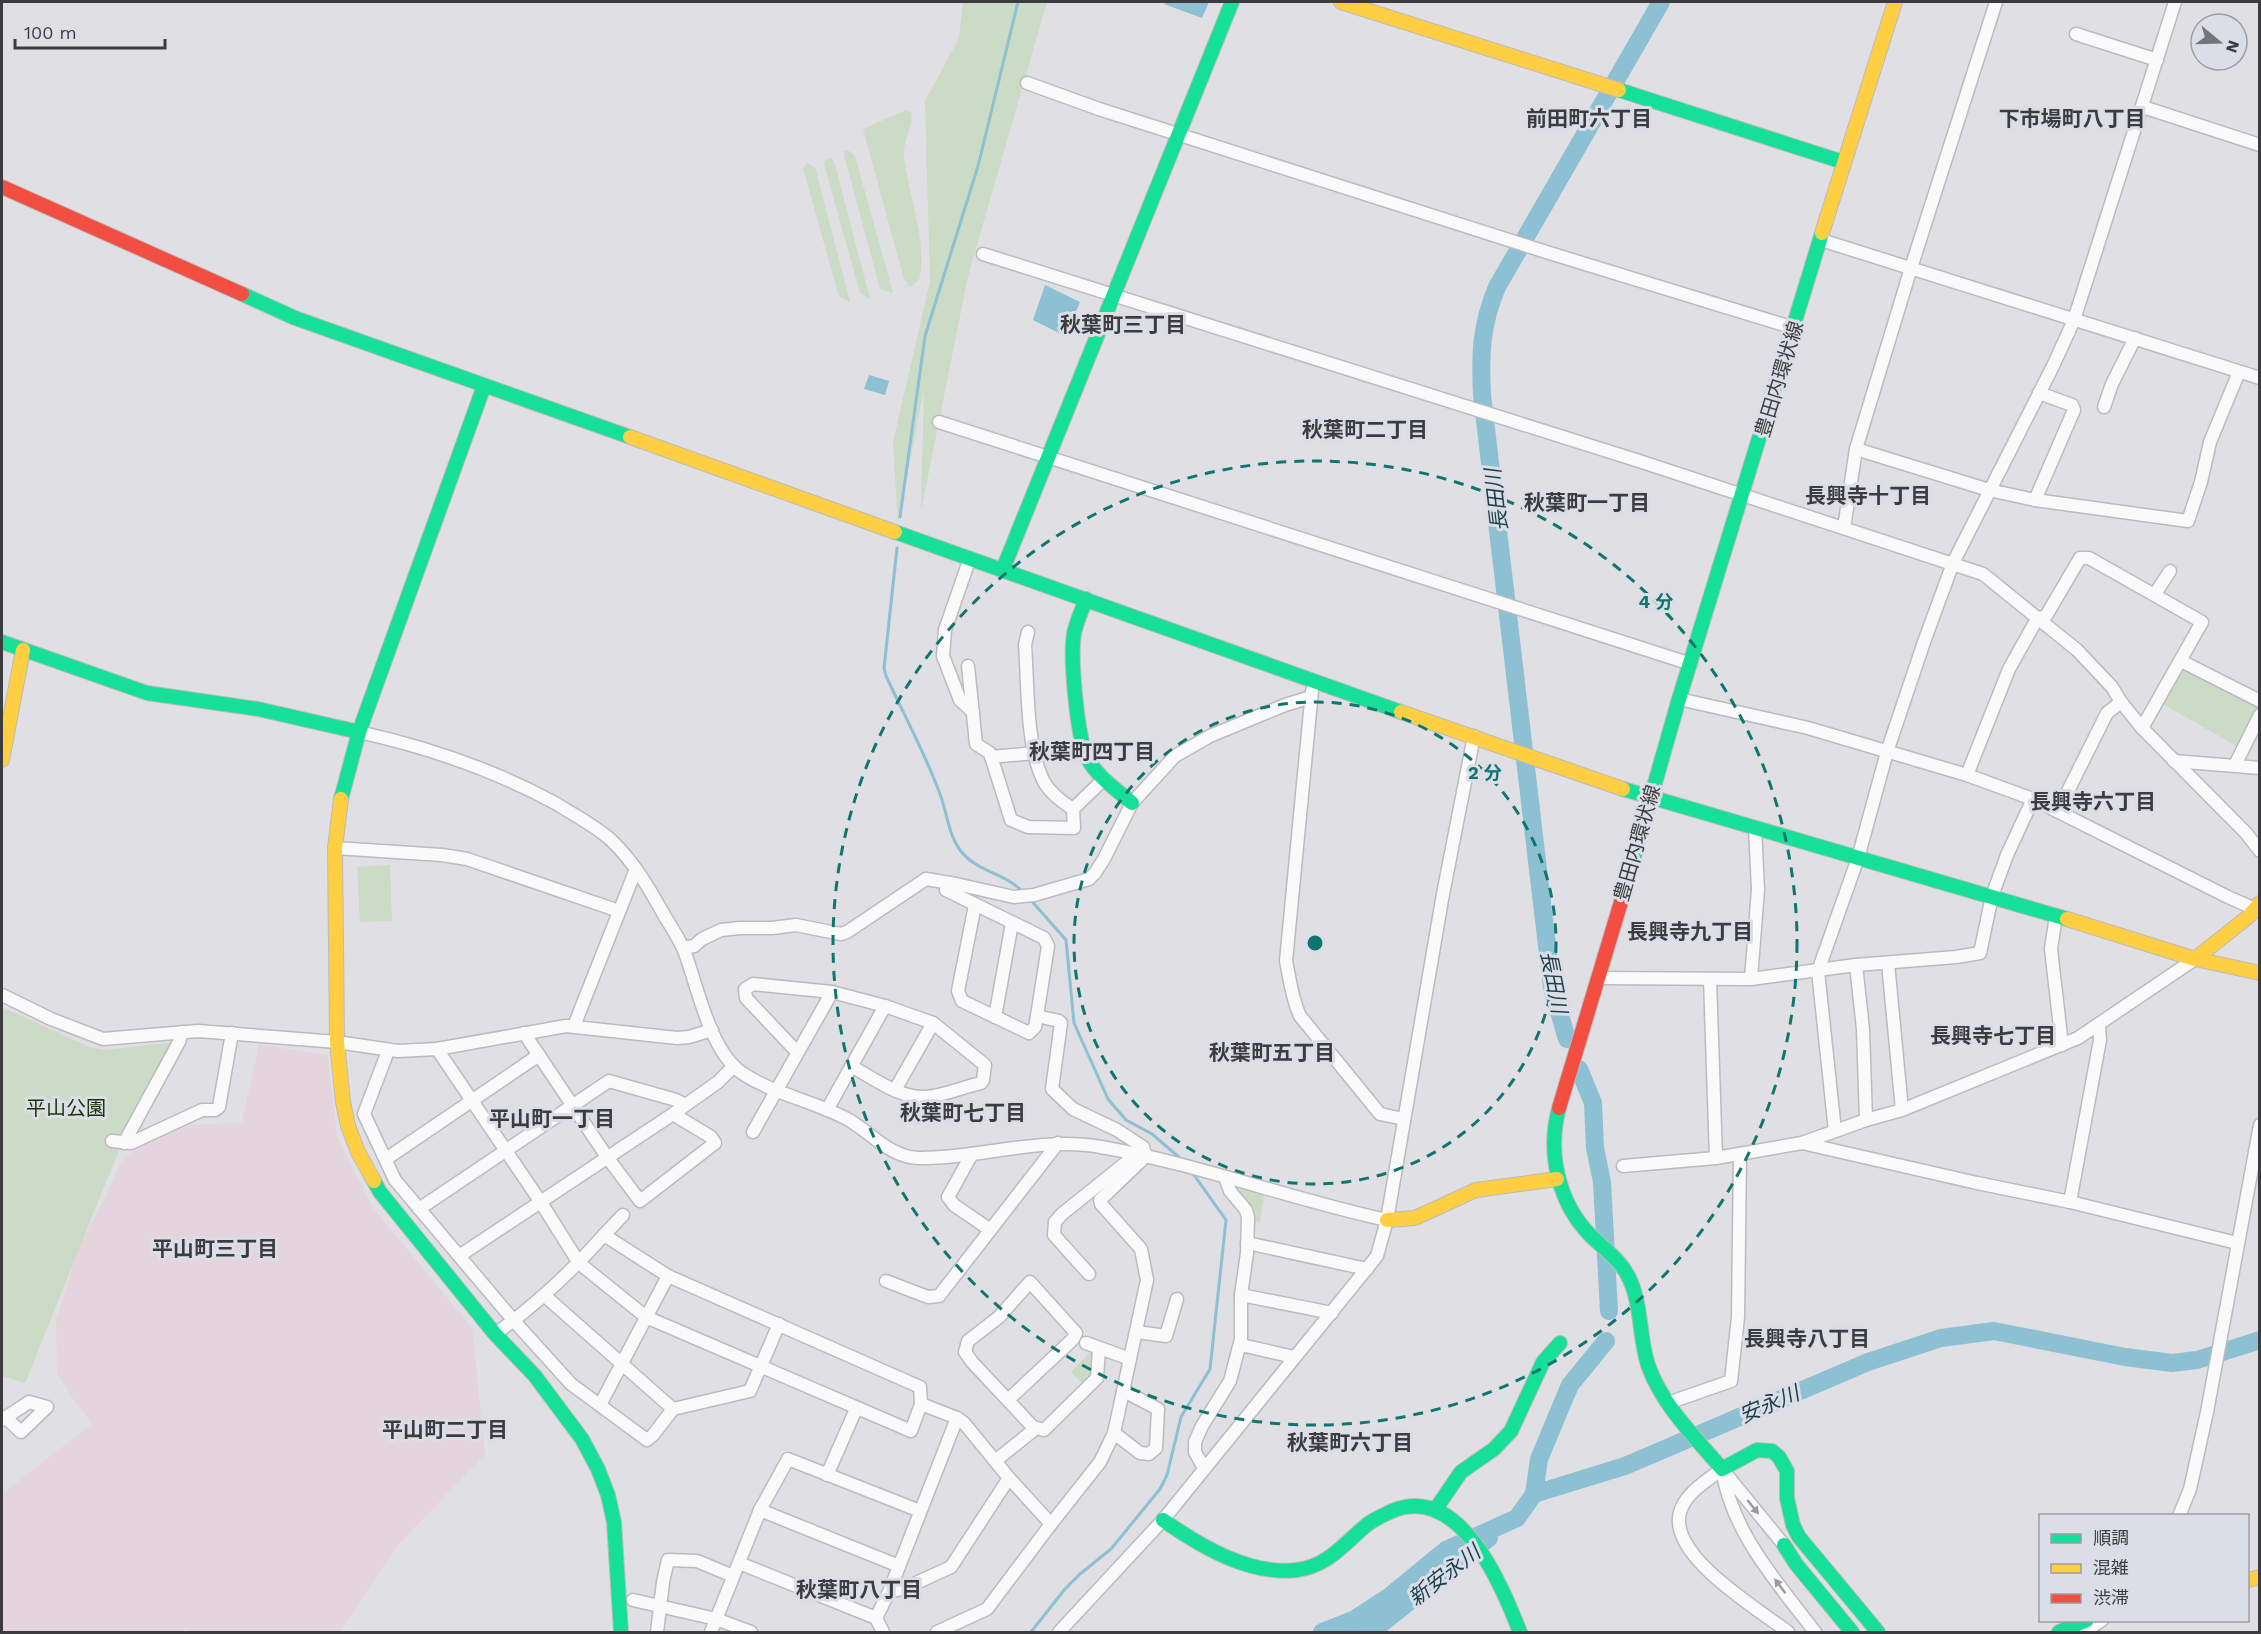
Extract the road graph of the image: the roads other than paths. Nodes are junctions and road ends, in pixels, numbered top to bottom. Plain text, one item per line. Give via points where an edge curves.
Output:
1 (1232, 2) edge
2 (1341, 2) edge
3 (1895, 2) edge
4 (1995, 2) edge
5 (2175, 2) edge
6 (2076, 34) dead end
7 (2157, 60) junction
8 (1028, 82) dead end
9 (2143, 107) junction
10 (1179, 134) junction
11 (2259, 145) edge
12 (1843, 162) junction
13 (2, 187) edge
14 (1821, 240) junction
15 (983, 254) dead end
16 (1911, 268) junction
17 (1113, 297) junction
18 (2074, 320) junction
19 (1794, 328) junction
20 (2135, 338) junction
21 (2240, 372) junction
22 (2259, 378) edge
23 (484, 386) junction
24 (2039, 393) junction
25 (2104, 407) dead end
26 (939, 422) dead end
27 (1856, 449) junction
28 (1048, 458) junction
29 (1989, 490) junction
30 (1743, 496) junction
31 (2036, 500) junction
32 (1844, 528) junction
33 (970, 558) junction
34 (1953, 563) junction
35 (1003, 569) junction
36 (2170, 572) dead end
37 (2155, 594) junction
38 (1086, 599) junction
39 (2037, 619) junction
40 (1028, 632) dead end
41 (2, 642) edge
42 (22, 650) junction
43 (2181, 661) junction
44 (1691, 664) junction
45 (968, 666) dead end
46 (1315, 680) junction
47 (1311, 697) junction
48 (1679, 699) junction
49 (2121, 702) junction
50 (2259, 702) edge
51 (973, 712) junction
52 (2259, 715) edge
53 (5, 728) edge
54 (2142, 728) junction
55 (359, 732) junction
56 (1474, 735) junction
57 (1887, 752) junction
58 (1035, 753) junction
59 (991, 757) junction
60 (2, 760) edge
61 (2174, 761) junction
62 (2235, 765) junction
63 (2259, 768) edge
64 (1967, 775) junction
65 (1104, 778) junction
66 (1649, 798) junction
67 (2033, 799) junction
68 (1132, 803) junction
69 (1073, 809) junction
70 (2058, 811) junction
71 (1755, 828) junction
72 (334, 848) junction
73 (2259, 851) edge
74 (1858, 858) junction
75 (636, 869) junction
76 (946, 890) dead end
77 (1992, 896) junction
78 (975, 905) junction
79 (2258, 908) edge
80 (619, 911) junction
81 (2056, 916) junction
82 (1012, 923) junction
83 (683, 948) junction
84 (2195, 959) junction
85 (1888, 963) junction
86 (1856, 965) junction
87 (1818, 971) junction
88 (2259, 973) edge
89 (1599, 978) junction
90 (1710, 979) junction
91 (1751, 979) junction
92 (832, 992) junction
93 (2, 995) edge
94 (885, 1006) junction
95 (1037, 1016) junction
96 (995, 1017) junction
97 (933, 1023) junction
98 (574, 1026) junction
99 (2099, 1026) junction
100 (712, 1030) junction
101 (182, 1032) junction
102 (232, 1033) junction
103 (525, 1033) junction
104 (337, 1042) junction
105 (2062, 1045) junction
106 (436, 1049) junction
107 (388, 1051) junction
108 (797, 1052) junction
109 (540, 1055) junction
110 (734, 1066) junction
111 (851, 1066) junction
112 (775, 1090) junction
113 (895, 1090) junction
114 (472, 1101) junction
115 (685, 1105) junction
116 (573, 1107) junction
117 (827, 1110) junction
118 (1902, 1110) junction
119 (673, 1114) junction
120 (1404, 1119) junction
121 (1866, 1120) junction
122 (2259, 1125) edge
123 (1835, 1131) junction
124 (753, 1132) dead end
125 (1058, 1143) junction
126 (1802, 1143) junction
127 (506, 1152) junction
128 (972, 1154) junction
129 (1141, 1155) junction
130 (1740, 1155) junction
131 (607, 1157) junction
132 (1716, 1158) junction
133 (386, 1159) junction
134 (1623, 1166) dead end
135 (1225, 1177) junction
136 (1557, 1179) junction
137 (540, 1201) junction
138 (2070, 1202) junction
139 (419, 1209) junction
140 (623, 1215) dead end
141 (1387, 1220) junction
142 (989, 1229) junction
143 (604, 1235) junction
144 (1247, 1243) junction
145 (2236, 1243) junction
146 (459, 1256) junction
147 (579, 1263) junction
148 (1367, 1269) junction
149 (1089, 1274) dead end
150 (668, 1276) junction
151 (886, 1281) dead end
152 (1241, 1295) junction
153 (545, 1296) junction
154 (1177, 1299) dead end
155 (1332, 1313) junction
156 (646, 1317) junction
157 (514, 1321) junction
158 (779, 1324) junction
159 (1137, 1332) junction
160 (495, 1334) junction
161 (1086, 1343) dead end
162 (1560, 1343) dead end
163 (1241, 1345) junction
164 (1099, 1349) junction
165 (1294, 1357) junction
166 (1130, 1359) junction
167 (622, 1362) junction
168 (762, 1368) junction
169 (1124, 1391) junction
170 (1008, 1400) junction
171 (921, 1404) junction
172 (600, 1405) junction
173 (673, 1408) junction
174 (856, 1409) junction
175 (1672, 1409) junction
176 (957, 1418) junction
177 (1035, 1429) junction
178 (1114, 1433) junction
179 (995, 1461) junction
180 (1204, 1468) junction
181 (1722, 1468) junction
182 (827, 1475) junction
183 (1009, 1478) junction
184 (760, 1510) junction
185 (1435, 1510) junction
186 (920, 1511) junction
187 (2179, 1514) edge
188 (1163, 1520) junction
189 (1051, 1524) junction
190 (1784, 1545) joint
191 (739, 1563) junction
192 (899, 1566) junction
193 (734, 1576) junction
194 (889, 1592) junction
195 (633, 1600) dead end
196 (660, 1606) junction
197 (876, 1618) junction
198 (716, 1619) junction
199 (2082, 1622) edge
200 (2099, 1622) edge
201 (621, 1632) edge
202 (657, 1632) edge
203 (711, 1632) edge
204 (751, 1632) edge
205 (883, 1632) edge
206 (937, 1632) edge
207 (1059, 1632) edge
208 (1520, 1632) edge
209 (1788, 1632) edge
210 (1815, 1632) edge
211 (1852, 1632) edge
212 (1878, 1632) edge
213 (2059, 1632) edge
214 (2084, 1632) edge

1 - 10 street
2 - 12 street
3 - 12 street, 豊田内環状線
4 - 16 street
5 - 7 street
6 - 7 street
7 - 9 street
8 - 10 street
9 - 11 street
9 - 18 street
10 - 17 street
10 - 19 street
12 - 14 street, 豊田内環状線
13 - 23 street via 295,318
14 - 16 street
14 - 19 street, 豊田内環状線
15 - 17 street
16 - 18 street
16 - 27 street
17 - 28 street
17 - 30 street
18 - 20 street
18 - 24 street
19 - 30 street, 豊田内環状線
20 - 21 street
20 - 25 street
21 - 22 street
21 - 31 street via 2210,442 2188,521
23 - 33 street
23 - 55 street
24 - 29 street
24 - 31 street via 2072,405 2074,410
26 - 28 street
27 - 29 street
27 - 32 street
28 - 35 street
28 - 44 street
29 - 31 street
29 - 34 street
30 - 32 street
30 - 44 street, 豊田内環状線
32 - 34 street
33 - 35 street
33 - 51 street via 945,630 943,656 960,700
34 - 39 street via 1983,574
34 - 57 street
35 - 38 street
36 - 37 street
37 - 39 street via 2089,558 2080,558 2046,616
37 - 43 street via 2202,622
38 - 46 street
38 - 65 street via 1074,632 1072,652 1079,729 1089,761
39 - 49 street via 2077,650
39 - 64 street via 2009,669
40 - 58 street via 1025,645
41 - 42 street
42 - 53 street
42 - 55 street via 147,693 258,709
43 - 50 street
43 - 54 street
44 - 48 street, 豊田内環状線
45 - 51 street
46 - 47 street
46 - 56 street
47 - 68 street via 1189,747 1175,756
47 - 120 street via 1286,962 1295,1005 1380,1114
48 - 57 street via 1808,728
48 - 66 street, 豊田内環状線
49 - 54 street
49 - 70 street via 2107,712
51 - 59 street via 976,744
52 - 62 street
53 - 60 street
54 - 61 street
55 - 72 street via 341,797
55 - 75 street via 403,742 530,790 587,821 610,839
56 - 66 street
56 - 120 street
57 - 64 street
57 - 74 street
58 - 59 street
58 - 69 street via 1044,780
59 - 69 street via 1011,820 1028,827 1074,828
61 - 62 street
61 - 73 street
62 - 63 street
64 - 67 street
65 - 68 street
65 - 69 street
66 - 71 street
66 - 89 street, 豊田内環状線
67 - 70 street
67 - 77 street
68 - 83 street via 1095,873 1082,882 1009,897 926,879 841,934 796,925 740,928 721,930
70 - 79 street
71 - 74 street
71 - 91 street via 1758,889
72 - 80 street via 466,859
72 - 104 street
74 - 77 street
74 - 87 street
75 - 80 street
75 - 83 street
76 - 78 street
77 - 81 street
77 - 85 street via 1980,953
78 - 82 street
78 - 96 street via 958,991 962,1001
79 - 84 street
80 - 98 street
81 - 84 street
81 - 105 street via 2051,949
82 - 95 street via 1044,938 1048,946
82 - 96 street
83 - 100 street
84 - 88 street
84 - 99 street
85 - 86 street
85 - 118 street
86 - 87 street
86 - 121 street
87 - 91 street
87 - 123 street
89 - 90 street
89 - 136 street, 豊田内環状線 via 1554,1126
90 - 91 street
90 - 132 street
92 - 94 street
92 - 108 street
92 - 108 street via 753,984 745,989 746,998
93 - 101 street via 103,1039
94 - 97 street
94 - 111 street
95 - 96 street via 1029,1033
95 - 129 street via 1062,1023 1052,1089 1073,1109 1143,1147
97 - 113 street
97 - 113 street via 985,1065 983,1080 927,1097
98 - 100 street via 677,1038
98 - 103 street
99 - 105 street
99 - 138 street via 2100,1040
100 - 110 street
101 - 102 street
101 - 102 street via 118,1142 131,1143 202,1110 219,1107
102 - 104 street
103 - 106 street
103 - 109 street
104 - 107 street
104 - 160 street via 348,1126 373,1180
105 - 118 street
106 - 107 street
106 - 114 street
107 - 133 street via 364,1114
108 - 112 street
109 - 114 street
109 - 116 street
110 - 112 street
110 - 115 street
111 - 113 street
111 - 117 street
112 - 117 street
112 - 124 street
114 - 127 street
114 - 133 street
115 - 116 street via 609,1081
115 - 119 street
116 - 127 street
116 - 131 street
117 - 128 street via 903,1155 914,1158
118 - 121 street
119 - 131 street
119 - 131 street via 715,1143 640,1201
120 - 141 street
121 - 123 street
122 - 145 street
123 - 126 street
125 - 128 street
125 - 129 street
125 - 142 street
126 - 130 street
126 - 138 street
127 - 137 street
127 - 139 street
128 - 142 street via 948,1197
129 - 135 street
129 - 149 street via 1055,1222 1054,1234
129 - 159 street via 1100,1200 1141,1249 1147,1280
130 - 132 street
130 - 175 street via 1738,1317 1731,1381
131 - 137 street
132 - 134 street
133 - 139 street via 395,1180
135 - 141 street
135 - 144 street via 1230,1191 1246,1210
136 - 141 street via 1476,1190 1415,1218
136 - 175 street, 豊田内環状線 via 1574,1214 1617,1260 1630,1280 1648,1365
137 - 146 street
137 - 147 street
138 - 145 street
139 - 146 street
140 - 143 street
141 - 148 street via 1377,1256
142 - 151 street via 939,1296 928,1297
143 - 147 street
143 - 150 street
144 - 148 street
144 - 152 street
145 - 187 street via 2216,1367 2190,1490
146 - 157 street
147 - 153 street
147 - 156 street
148 - 155 street
150 - 156 street
150 - 158 street
152 - 155 street
152 - 163 street
153 - 157 street
153 - 167 street
154 - 159 street via 1166,1336
155 - 165 street
156 - 167 street
156 - 168 street
157 - 160 street
157 - 172 street via 571,1384
158 - 168 street
158 - 171 street via 920,1387
159 - 166 street
160 - 201 street via 535,1376 582,1438 598,1469 614,1522
161 - 164 street
162 - 185 street via 1544,1359 1520,1417 1502,1443 1459,1474
163 - 165 street
163 - 180 street via 1230,1381 1195,1442 1195,1452
164 - 166 street
164 - 177 street via 1097,1378 1044,1430
165 - 180 street
166 - 169 street
167 - 172 street
167 - 173 street
168 - 173 street via 750,1391
168 - 174 street
169 - 178 street
169 - 178 street via 1158,1409 1156,1448 1149,1454 1140,1453
170 - 170 street via 965,1352 968,1341 999,1317 1030,1282 1076,1333
170 - 177 street
171 - 174 street via 911,1431
171 - 176 street
172 - 173 street via 647,1440
174 - 182 street
175 - 181 street, 豊田内環状線
176 - 179 street
176 - 186 street
177 - 179 street
178 - 189 street via 1100,1462
179 - 183 street
180 - 188 street
181 -> 190 street
181 - 209 street via 1682,1506 1680,1530 1704,1567 1725,1588
210 -> 181 street via 1743,1531 1726,1494
181 - 212 street via 1757,1450 1772,1451 1784,1461 1789,1506 1799,1537
182 - 184 street via 788,1459
182 - 186 street
183 - 189 street
183 - 194 street via 951,1567
184 - 191 street
184 - 192 street
185 - 188 street via 1418,1506 1390,1511 1324,1562 1297,1570 1272,1569 1215,1553
185 - 208 street via 1464,1530 1484,1556 1506,1594
186 - 192 street
188 - 207 street
189 - 206 street via 987,1609
190 - 211 street
191 - 193 street
191 - 197 street
192 - 194 street
193 - 196 street via 697,1561 669,1560
193 - 198 street
194 - 197 street
195 - 196 street
196 - 198 street
196 - 202 street
197 - 205 street
198 - 203 street
198 - 204 street
199 - 213 street
200 - 214 street

